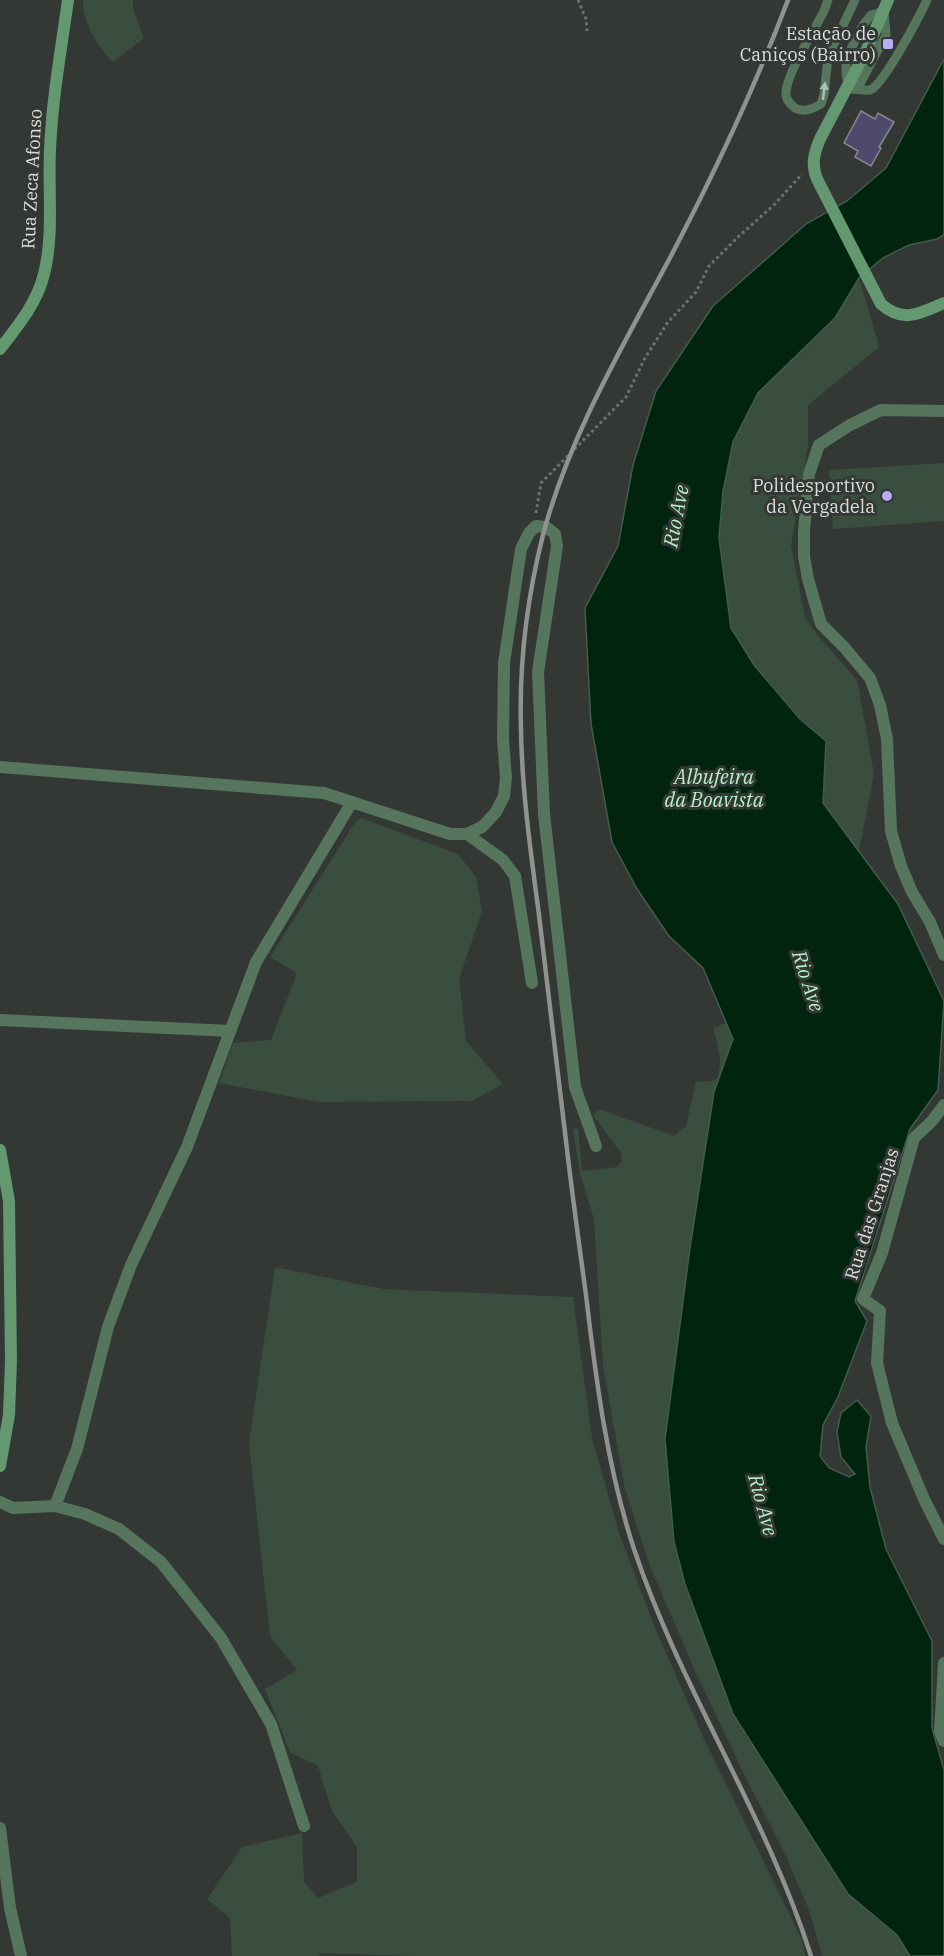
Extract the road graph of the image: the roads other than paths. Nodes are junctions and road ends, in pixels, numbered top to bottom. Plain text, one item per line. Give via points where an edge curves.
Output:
1 (68, 0) edge
2 (828, 0) edge
3 (855, 0) edge
4 (927, 0) edge
5 (886, 5) edge
6 (849, 87) junction
7 (944, 303) edge
8 (0, 349) edge
9 (944, 411) edge
10 (0, 767) edge
11 (352, 802) junction
12 (467, 834) junction
13 (944, 955) edge
14 (532, 983) dead end
15 (0, 1020) edge
16 (230, 1031) junction
17 (944, 1105) edge
18 (596, 1146) dead end
19 (0, 1150) edge
20 (0, 1466) edge
21 (0, 1502) edge
22 (55, 1506) junction
23 (944, 1539) edge
24 (944, 1663) edge
25 (944, 1741) edge
26 (304, 1826) dead end
27 (0, 1828) edge
28 (21, 1956) edge

1 - 8 street, Rua Zeca Afonso via 55,91 44,274 34,301
2 -> 3 lane via 789,80 785,95 797,109 806,111 821,104 828,57
4 - 6 lane via 878,84 870,90
5 - 6 street
6 - 7 street via 820,139 813,161 814,173 881,304 906,316
9 - 13 street via 881,411 819,445 809,474 804,556 821,624 870,678 880,705 887,739 891,831 912,892
10 - 11 street via 324,792
11 - 12 street via 450,834
11 - 16 street via 256,962
12 - 14 street via 503,860 515,876
12 - 18 street via 482,827 504,796 504,663 521,549 536,526 546,527 555,534 557,546 538,672 544,814 575,1087
15 - 16 street
16 - 22 street via 187,1147 131,1265 108,1327 77,1449
17 - 23 street, Rua das Granjas via 914,1138 882,1253 863,1299 880,1311 877,1363 892,1424
19 - 20 street via 9,1201 11,1361 9,1415
21 - 22 street via 13,1508
22 - 26 street via 119,1529 161,1562 221,1638 271,1724
24 - 25 street via 940,1732
27 - 28 street via 10,1908

